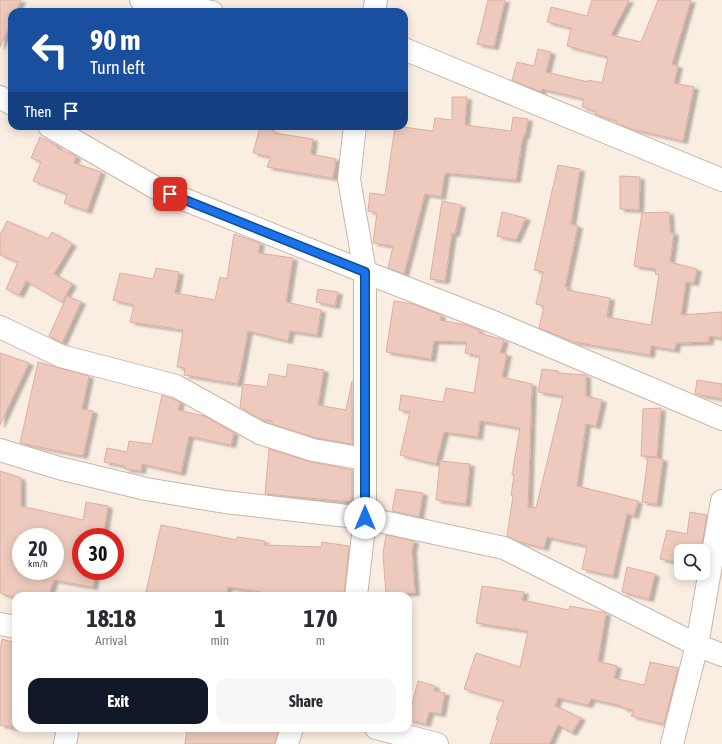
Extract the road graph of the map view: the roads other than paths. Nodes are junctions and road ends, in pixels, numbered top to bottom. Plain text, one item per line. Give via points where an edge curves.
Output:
1 (141, 0) edge
2 (188, 8) edge
3 (408, 51) edge
4 (56, 130) edge
5 (354, 130) edge
6 (722, 180) edge
7 (365, 272) junction
8 (0, 327) edge
9 (722, 419) edge
10 (0, 450) edge
11 (365, 460) junction
12 (722, 501) edge
13 (365, 518) junction
14 (356, 592) edge
15 (0, 624) edge
16 (12, 626) edge
17 (697, 645) junction
18 (722, 655) edge
19 (67, 732) edge
20 (291, 732) edge
21 (391, 732) edge
22 (65, 744) edge
23 (287, 744) edge
24 (437, 744) edge
25 (672, 744) edge

1 - 2 street
3 - 6 street
4 - 7 street via 156,188
5 - 7 street via 349,179
7 - 9 street via 496,323
7 - 11 street
8 - 11 street via 61,356 176,386 260,433 313,450
10 - 13 street via 59,468 146,489 225,502
11 - 13 street
12 - 17 street
13 - 14 street
13 - 17 street via 504,548
15 - 16 street
17 - 18 street
17 - 25 street
19 - 22 street
20 - 23 street
21 - 24 street

